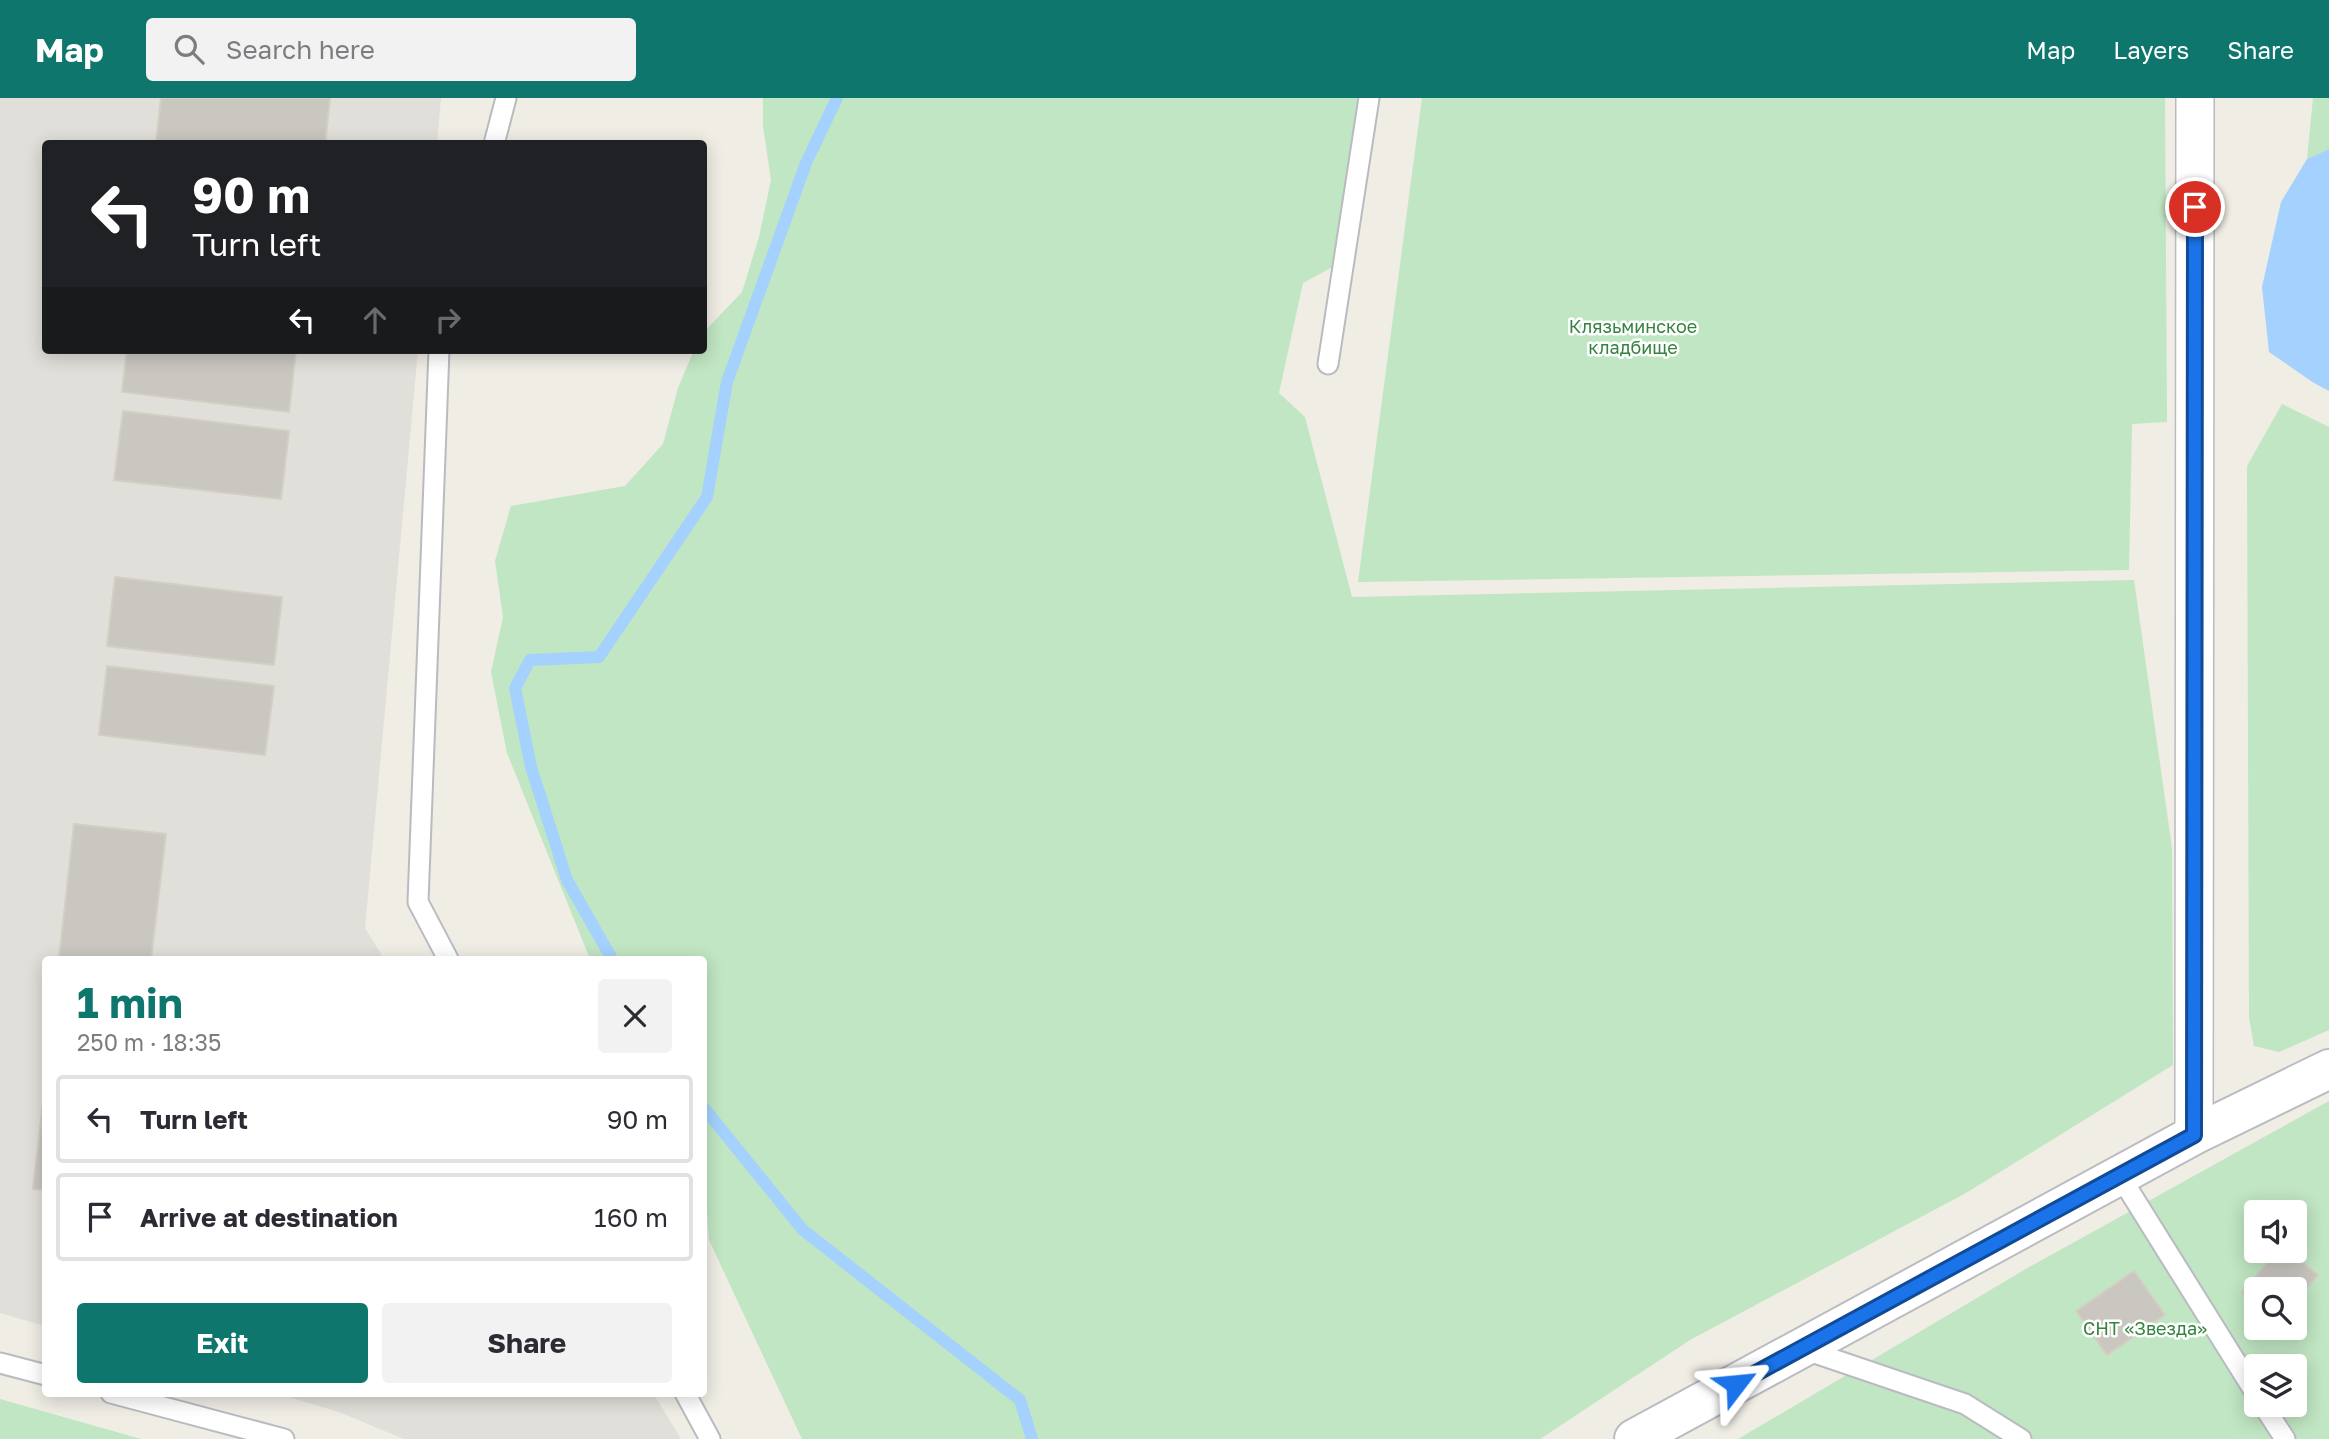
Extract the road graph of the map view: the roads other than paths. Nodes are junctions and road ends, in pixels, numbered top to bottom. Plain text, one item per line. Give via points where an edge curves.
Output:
1 (506, 98) edge
2 (1369, 98) edge
3 (2195, 98) edge
4 (495, 140) edge
5 (439, 354) edge
6 (1328, 364) dead end
7 (446, 956) edge
8 (2329, 1069) edge
9 (2194, 1135) junction
10 (2120, 1176) junction
11 (1801, 1348) junction
12 (0, 1363) edge
13 (42, 1375) edge
14 (2244, 1375) edge
15 (126, 1397) edge
16 (687, 1397) edge
17 (2271, 1417) edge
18 (1674, 1429) edge
19 (284, 1439) edge
20 (710, 1439) edge
21 (1634, 1439) edge
22 (2021, 1439) edge
23 (2285, 1439) edge

1 - 4 lane
2 - 6 lane
3 - 9 street
5 - 7 lane via 418,902
8 - 9 street
9 - 10 street
10 - 11 street
10 - 14 lane
11 - 18 street
11 - 22 lane via 1965,1404
12 - 13 lane
15 - 19 lane
16 - 20 lane
17 - 23 lane
18 - 21 street

